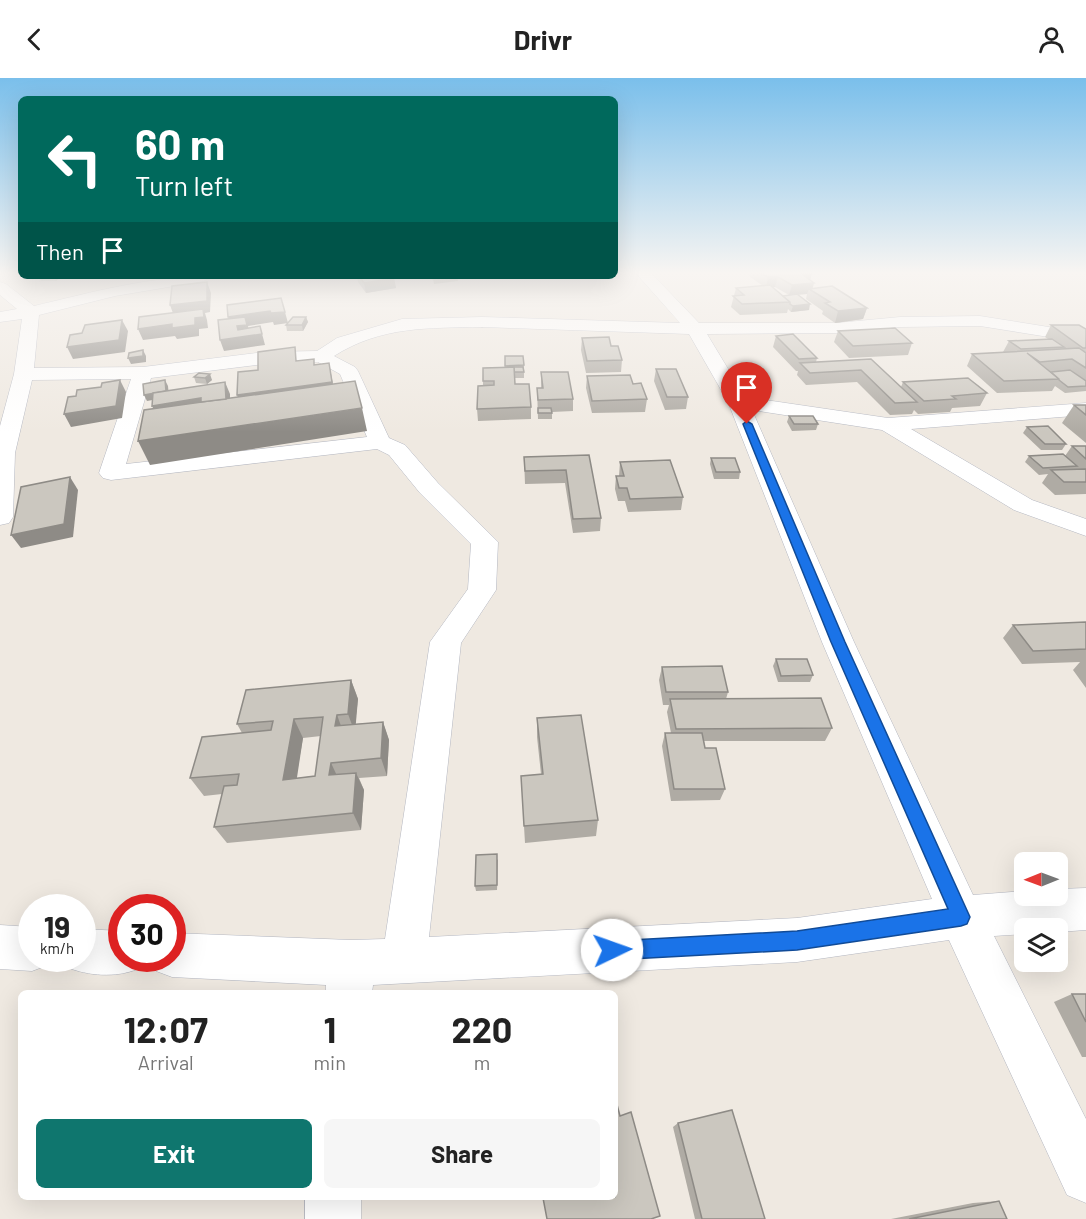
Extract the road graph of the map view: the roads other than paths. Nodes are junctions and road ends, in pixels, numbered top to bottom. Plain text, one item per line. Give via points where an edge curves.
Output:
1 (30, 325) edge
2 (398, 325) edge
3 (581, 325) edge
4 (692, 325) edge
5 (865, 325) edge
6 (1006, 325) edge
7 (695, 329) junction
8 (1086, 338) edge
9 (321, 356) junction
10 (142, 373) junction
11 (24, 374) junction
12 (738, 402) junction
13 (1086, 409) edge
14 (888, 424) junction
15 (380, 442) junction
16 (0, 517) edge
17 (1086, 528) edge
18 (1086, 909) edge
19 (961, 917) junction
20 (0, 947) edge
21 (18, 948) edge
22 (186, 957) edge
23 (404, 962) junction
24 (350, 978) edge
25 (1086, 1176) edge
26 (333, 1200) edge
27 (333, 1219) edge

1 - 11 street
2 - 9 street via 343,342
3 - 7 street
4 - 7 street
5 - 7 street
6 - 8 street
7 - 12 street
9 - 10 street via 265,358
9 - 15 street via 348,372
10 - 11 street
10 - 15 street via 111,473
11 - 16 street via 4,453
12 - 14 street
12 - 19 street via 838,642
13 - 14 street
14 - 17 street via 1023,505
15 - 23 street via 397,450 429,489 485,542 482,590 446,642
18 - 19 street
19 - 23 street via 797,940
19 - 25 street
20 - 21 street
22 - 24 street
23 - 24 street
26 - 27 street

